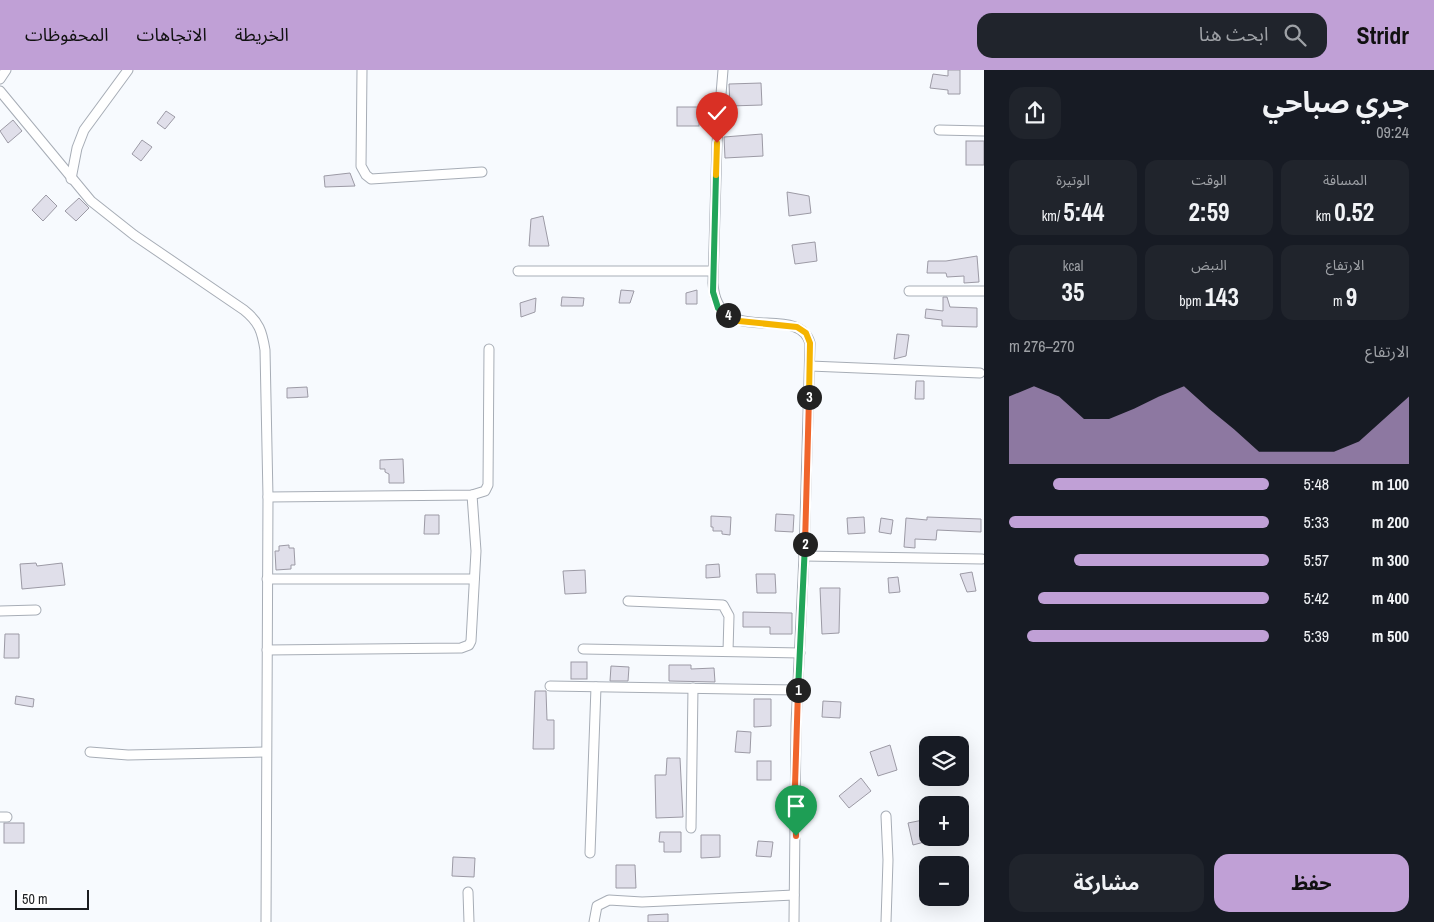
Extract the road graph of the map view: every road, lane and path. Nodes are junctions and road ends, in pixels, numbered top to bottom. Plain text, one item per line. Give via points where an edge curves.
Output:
1 (6, 70) edge
2 (128, 70) edge
3 (362, 70) edge
4 (723, 70) edge
5 (0, 79) edge
6 (0, 92) edge
7 (939, 130) dead end
8 (984, 131) edge
9 (482, 172) dead end
10 (71, 179) junction
11 (518, 271) dead end
12 (713, 271) junction
13 (909, 291) dead end
14 (984, 291) edge
15 (489, 349) dead end
16 (810, 366) junction
17 (980, 373) dead end
18 (472, 495) junction
19 (268, 496) junction
20 (804, 556) junction
21 (982, 559) dead end
22 (267, 579) junction
23 (474, 579) junction
24 (628, 601) dead end
25 (36, 610) dead end
26 (0, 611) edge
27 (583, 649) dead end
28 (267, 650) junction
29 (728, 651) junction
30 (800, 653) junction
31 (550, 686) dead end
32 (596, 687) junction
33 (692, 688) junction
34 (798, 690) junction
35 (90, 752) dead end
36 (265, 752) junction
37 (886, 816) dead end
38 (690, 828) dead end
39 (590, 854) dead end
40 (468, 892) dead end
41 (794, 895) junction
42 (266, 922) edge
43 (468, 922) edge
44 (594, 922) edge
45 (794, 922) edge
46 (886, 922) edge

1 - 5 street
2 - 10 street via 84,130
3 - 9 street via 361,166 366,176 371,179
4 - 12 street
6 - 10 street
7 - 8 street
10 - 19 street via 91,201 244,310 262,330
11 - 12 street
12 - 16 street via 713,292 718,308 739,321 802,329 810,343
13 - 14 street
15 - 18 street via 488,485 485,491
16 - 17 street
16 - 20 street
18 - 19 street
18 - 23 street via 476,538
19 - 22 street
20 - 21 street
20 - 30 street
22 - 23 street
22 - 28 street
23 - 28 street via 471,641 465,648
24 - 29 street via 723,605 729,616
25 - 26 street
27 - 29 street
28 - 36 street
29 - 30 street
30 - 34 street
31 - 32 street
32 - 33 street
32 - 39 street
33 - 34 street
33 - 38 street
34 - 41 street
35 - 36 street via 128,755
36 - 42 street
37 - 46 street
40 - 43 street
41 - 44 street via 642,902 608,900 597,906
41 - 45 street

